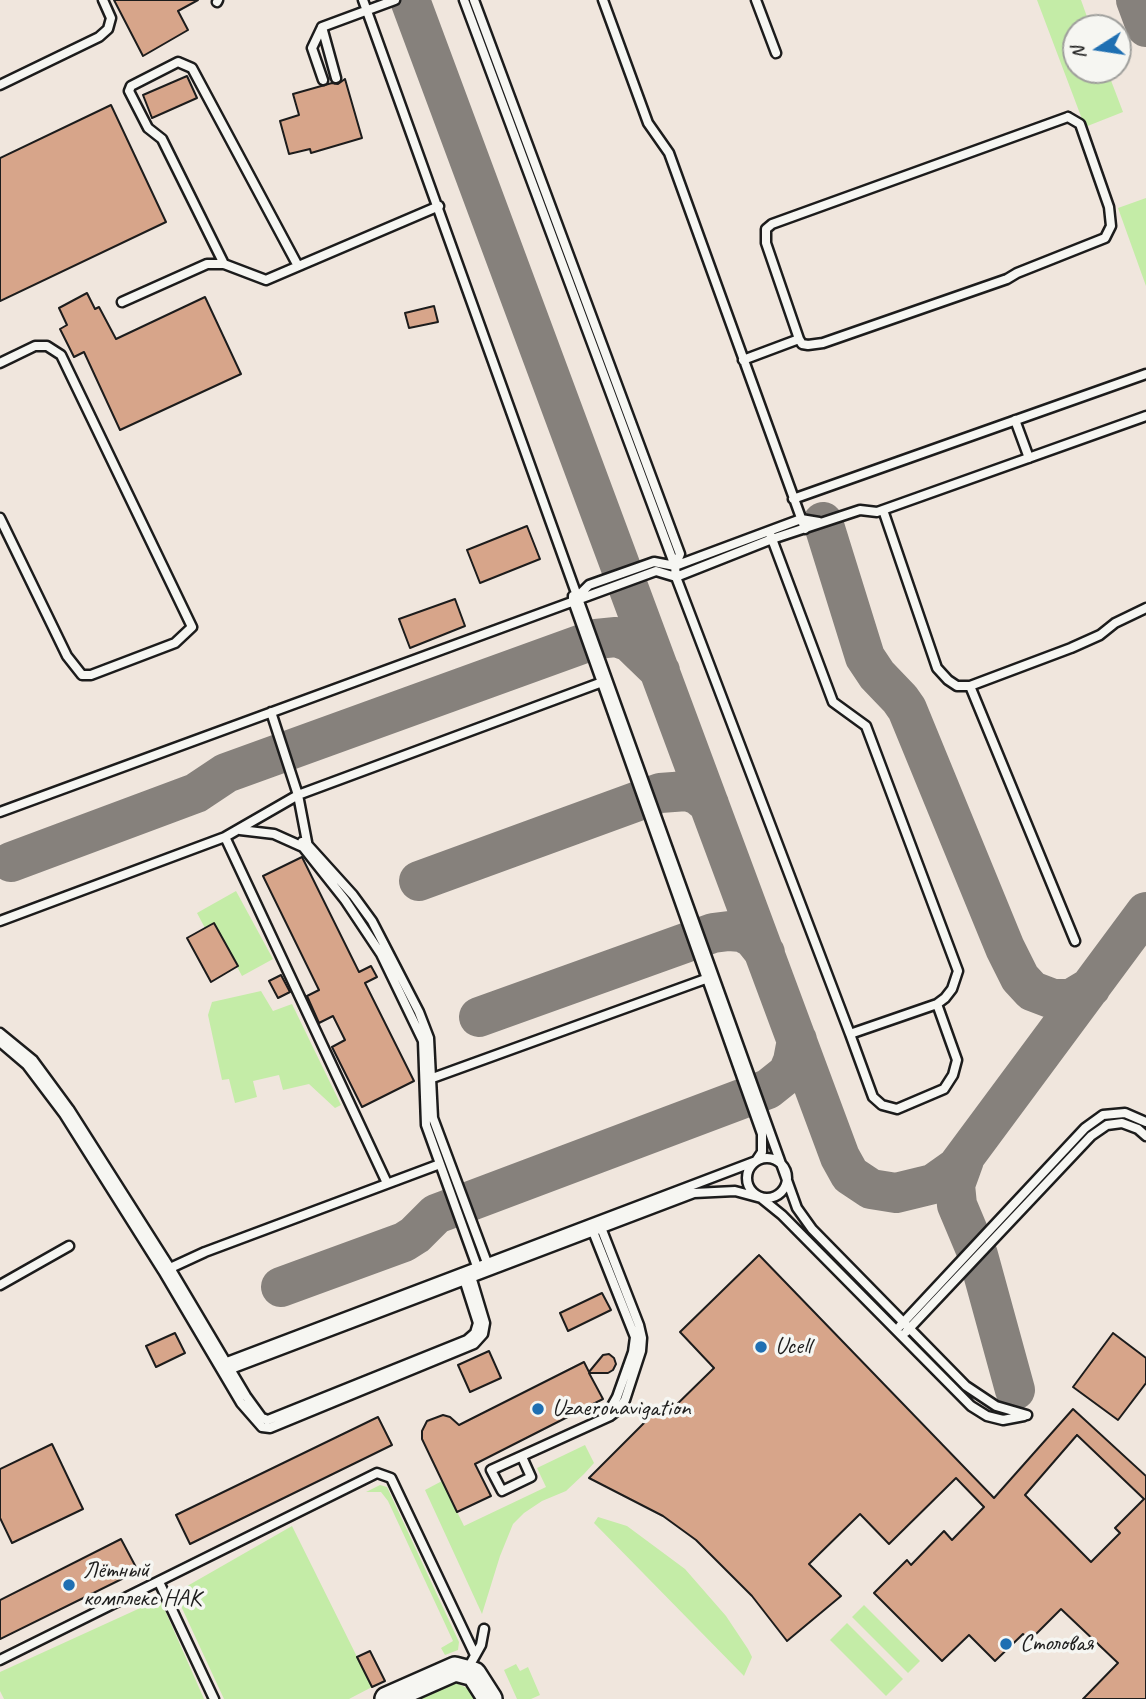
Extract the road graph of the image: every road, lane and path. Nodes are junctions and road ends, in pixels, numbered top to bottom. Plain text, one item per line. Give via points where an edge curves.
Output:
1 (103, 0) edge
2 (363, 0) edge
3 (395, 0) edge
4 (464, 0) edge
5 (474, 0) edge
6 (603, 0) edge
7 (756, 0) edge
8 (365, 9) junction
9 (322, 27) junction
10 (776, 52) dead end
11 (336, 78) dead end
12 (323, 80) dead end
13 (0, 85) edge
14 (439, 206) junction
15 (224, 264) junction
16 (298, 266) junction
17 (122, 302) dead end
18 (799, 339) junction
19 (743, 360) junction
20 (0, 363) edge
21 (1146, 374) edge
22 (1146, 416) edge
23 (1014, 420) junction
24 (1029, 458) junction
25 (793, 499) junction
26 (883, 510) junction
27 (0, 518) edge
28 (801, 519) junction
29 (823, 522) junction
30 (805, 529) junction
31 (771, 535) junction
32 (676, 566) junction
33 (676, 577) junction
34 (576, 598) junction
35 (1146, 608) edge
36 (604, 681) junction
37 (970, 686) junction
38 (271, 712) junction
39 (298, 795) junction
40 (0, 811) edge
41 (240, 830) junction
42 (274, 834) junction
43 (225, 837) junction
44 (306, 843) junction
45 (314, 861) junction
46 (0, 921) edge
47 (1075, 941) dead end
48 (710, 977) junction
49 (937, 1004) junction
50 (0, 1033) edge
51 (850, 1034) junction
52 (0, 1042) edge
53 (428, 1079) junction
54 (1146, 1122) edge
55 (1146, 1136) edge
56 (756, 1161) junction
57 (440, 1164) junction
58 (786, 1173) junction
59 (387, 1184) junction
60 (761, 1198) junction
61 (596, 1226) junction
62 (69, 1246) dead end
63 (489, 1267) junction
64 (167, 1269) junction
65 (471, 1274) junction
66 (0, 1285) edge
67 (906, 1326) junction
68 (899, 1334) junction
69 (225, 1367) junction
70 (996, 1406) junction
71 (987, 1416) junction
72 (522, 1457) junction
73 (159, 1582) junction
74 (484, 1629) dead end
75 (0, 1660) edge
76 (471, 1663) junction
77 (214, 1699) edge
78 (387, 1699) edge
79 (490, 1699) edge

1 - 13 lane via 111,18 99,37
2 - 8 lane
3 - 8 lane
4 - 32 lane
5 - 32 lane via 680,554
6 - 19 lane via 648,123 676,171
7 - 10 lane
8 - 9 lane
8 - 14 lane
9 - 11 lane
9 - 12 lane via 312,48
14 - 16 lane
14 - 34 lane
15 - 16 lane via 267,280
15 - 16 lane via 162,139 148,128 129,91 178,62 192,68
15 - 17 lane via 207,264
18 - 18 lane via 808,345 823,342 1007,279 1105,238 1111,226 1110,207 1080,124 1063,118 772,224 766,229 766,243
18 - 19 lane
19 - 25 lane
20 - 27 lane via 35,346 47,346 61,355 192,627 175,643 82,675 67,656
21 - 23 lane
22 - 24 lane
23 - 24 lane
23 - 25 lane
24 - 26 lane
25 - 28 lane
26 - 29 lane via 860,509
26 - 37 lane via 937,668 957,686
28 - 29 lane
28 - 30 lane
28 - 31 lane
29 - 30 lane
30 - 31 lane
31 - 32 lane
31 - 33 lane
31 - 49 lane via 833,702 866,726 956,960 956,982
32 - 33 lane
32 - 34 lane via 654,562 589,585
33 - 34 lane via 656,571
33 - 51 lane
34 - 36 lane
34 - 38 lane
35 - 37 lane via 1090,640
36 - 39 lane
36 - 48 lane
37 - 47 lane
38 - 39 lane
38 - 40 lane
39 - 41 lane
39 - 44 lane
41 - 42 lane
41 - 43 lane
42 - 44 lane
42 - 45 lane via 303,847
43 - 46 lane
43 - 59 lane
44 - 45 lane
44 - 53 lane via 353,895 387,948 429,1038
45 - 53 lane via 381,954 423,1041
48 - 53 lane
48 - 56 lane via 762,1134 763,1149
48 - 58 lane
49 - 51 lane
49 - 51 lane via 957,1060 953,1075 944,1089 897,1109 873,1097
50 - 64 lane via 33,1060 69,1109
52 - 64 lane via 27,1065 64,1114
53 - 57 lane via 426,1125
53 - 63 lane via 433,1118
54 - 67 lane via 1125,1113 1103,1115 1085,1128
55 - 67 lane via 1122,1123 1107,1125 1091,1136
56 - 58 lane via 774,1159
56 - 60 lane via 748,1171 747,1184
56 - 61 lane
57 - 59 lane
57 - 65 lane
58 - 60 lane via 781,1192
58 - 67 lane via 805,1222
59 - 64 lane
60 - 61 lane via 735,1191 704,1191
60 - 68 lane
61 - 63 lane
61 - 72 lane via 635,1340 617,1397 602,1420
62 - 66 lane
63 - 65 lane
64 - 69 lane
65 - 69 lane
65 - 69 lane via 478,1323 467,1340 268,1419 257,1412
67 - 68 lane
67 - 70 lane via 966,1387
68 - 71 lane via 971,1406
70 - 71 lane
70 - 71 lane via 1027,1415 1003,1420
72 - 72 lane via 491,1470 502,1491 531,1477
73 - 75 lane
73 - 76 lane via 367,1476 382,1473 391,1478
73 - 77 lane
74 - 76 lane
76 - 78 main road
76 - 79 main road

